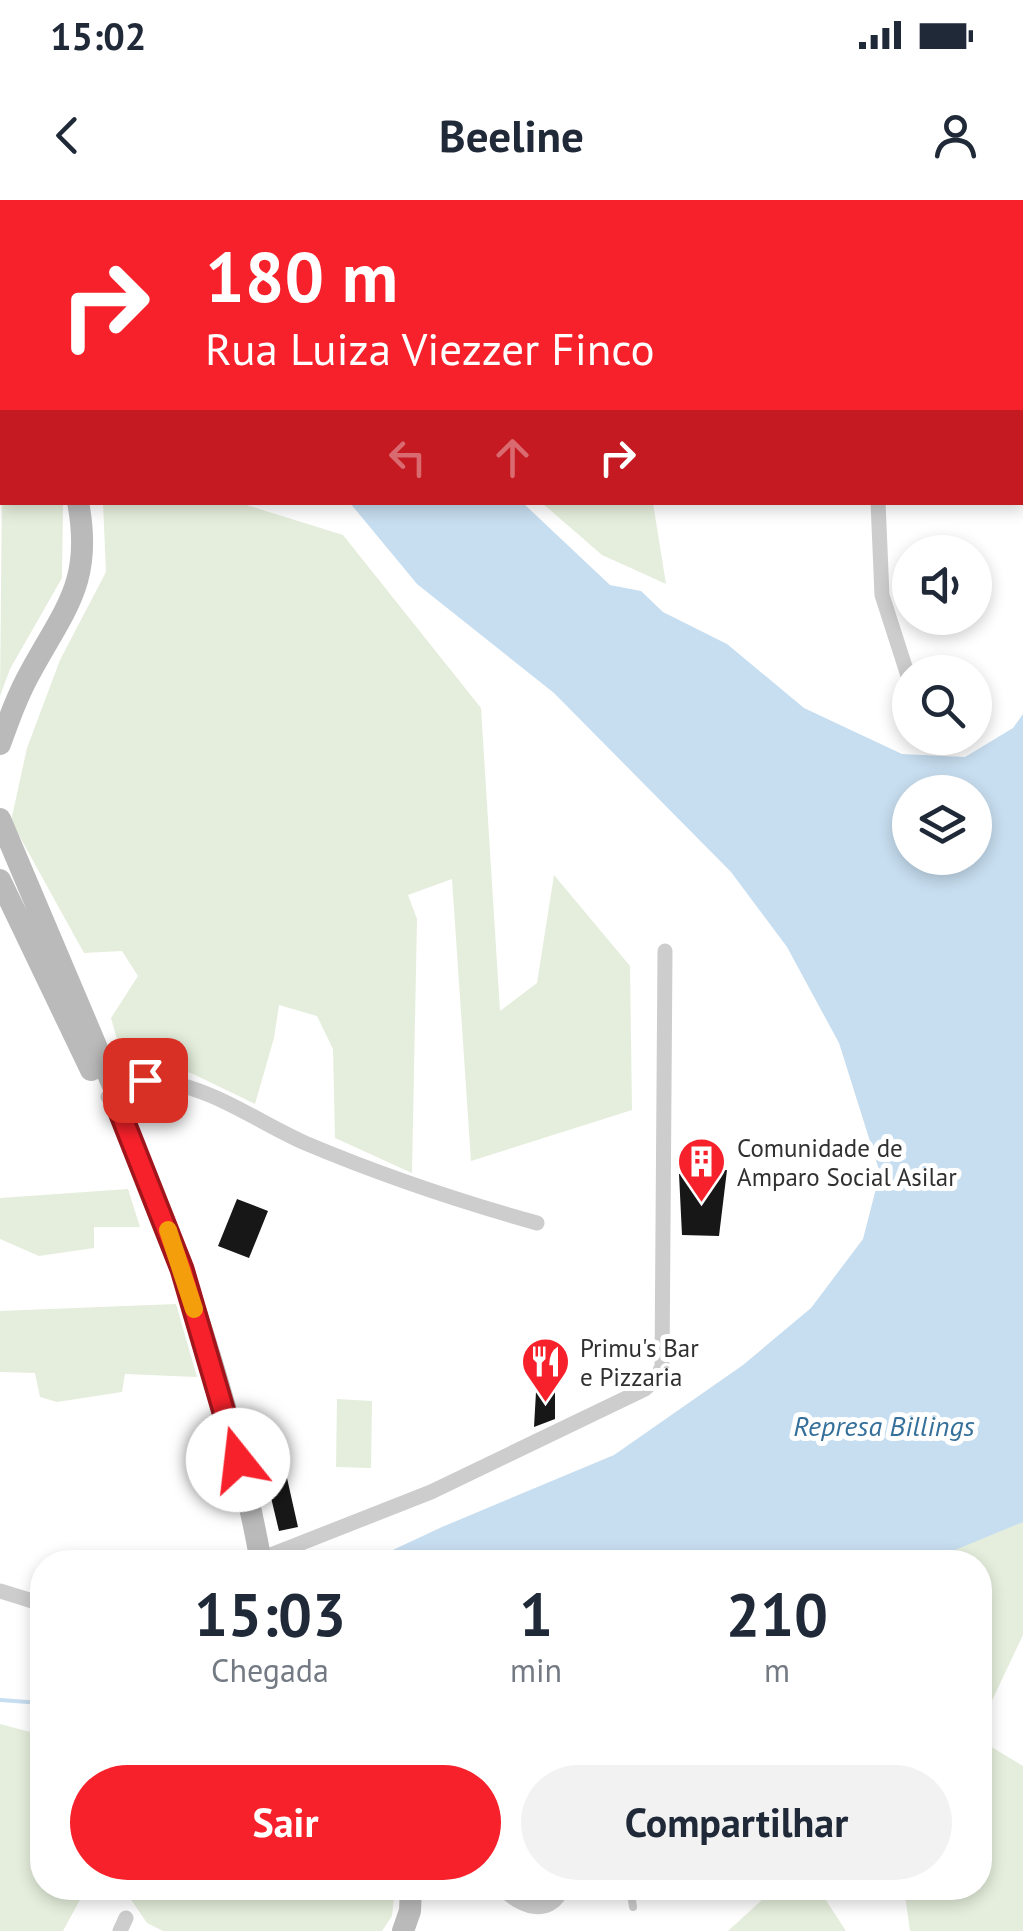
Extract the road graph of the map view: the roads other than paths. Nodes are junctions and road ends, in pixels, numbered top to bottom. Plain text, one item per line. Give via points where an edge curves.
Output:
1 (78, 505) edge
2 (878, 505) edge
3 (901, 655) edge
4 (0, 744) edge
5 (2, 831) edge
6 (0, 880) edge
7 (665, 951) dead end
8 (114, 1101) junction
9 (537, 1223) dead end
10 (256, 1550) edge
11 (285, 1550) edge
12 (0, 1591) edge
13 (30, 1600) edge
14 (410, 1900) edge
15 (518, 1900) edge
16 (555, 1900) edge
17 (632, 1900) edge
18 (633, 1907) dead end
19 (403, 1931) edge

1 - 4 main road via 83,549 75,594 30,672
2 - 3 street via 882,595
5 - 8 main road
6 - 8 main road via 71,1033
7 - 11 street via 658,1378 430,1492
8 - 9 street via 145,1080 178,1084 357,1165
8 - 10 main road via 182,1269 246,1490
12 - 13 street
14 - 19 main road
15 - 16 street via 542,1908
17 - 18 lane

